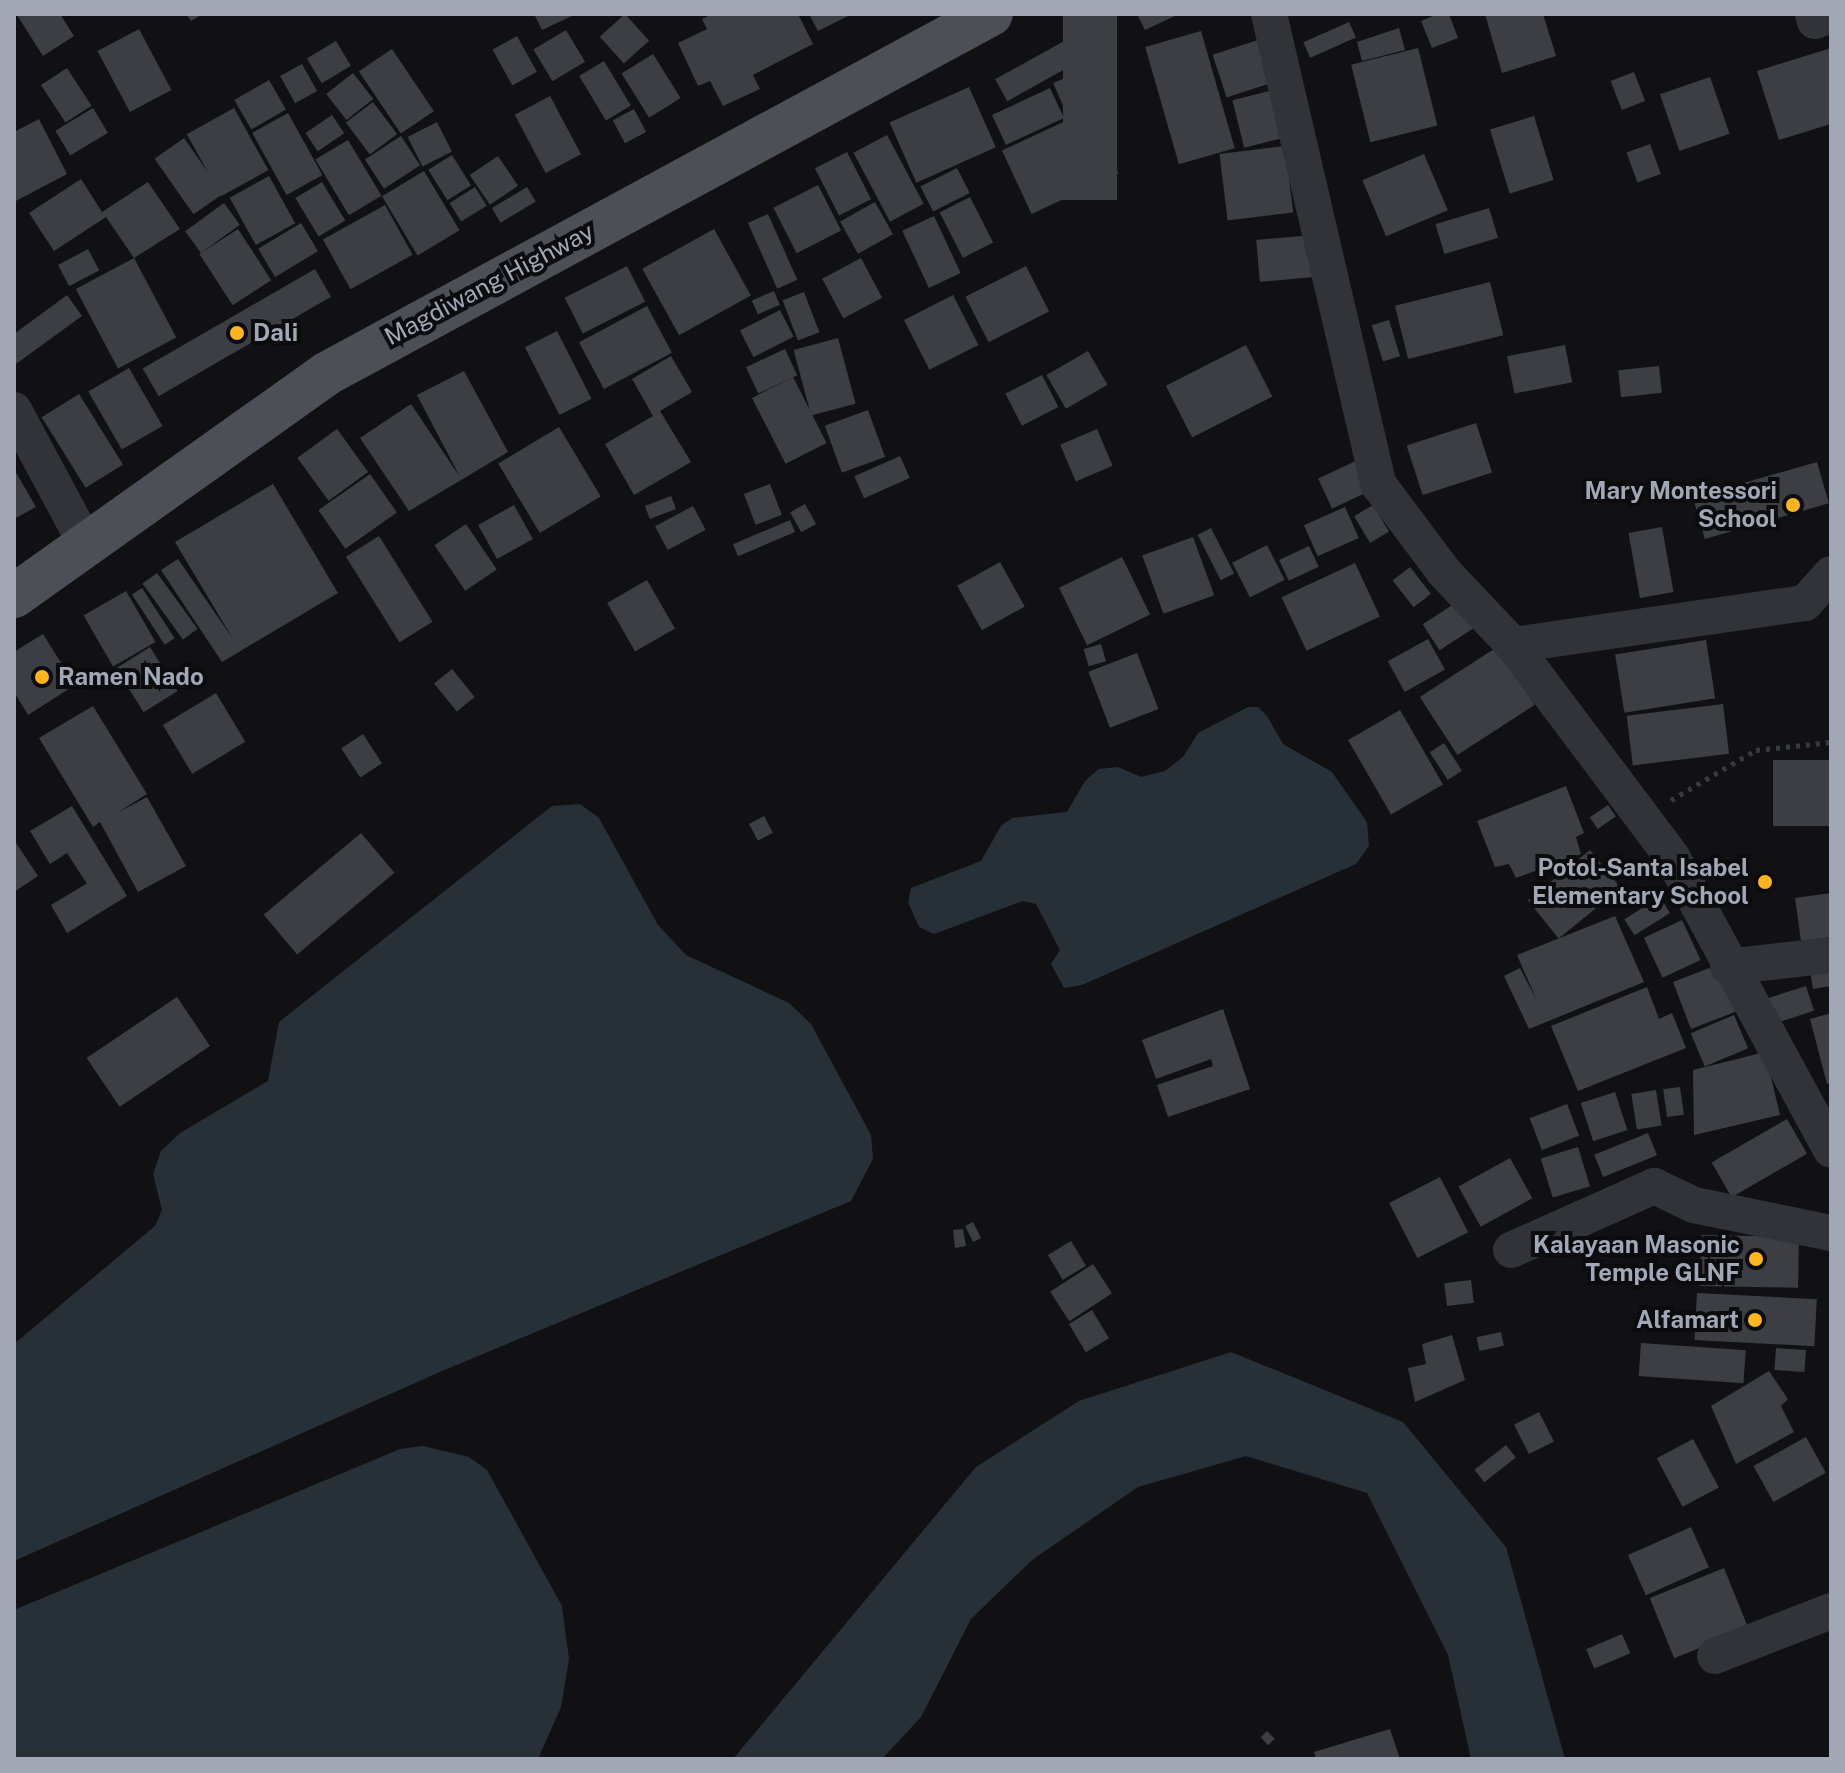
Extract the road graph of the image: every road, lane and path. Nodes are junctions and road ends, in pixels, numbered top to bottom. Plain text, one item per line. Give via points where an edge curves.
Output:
1 (991, 14) edge
2 (1269, 14) edge
3 (1813, 14) edge
4 (1831, 15) edge
5 (14, 410) edge
6 (87, 546) junction
7 (1831, 574) edge
8 (14, 596) edge
9 (1513, 645) junction
10 (1831, 742) edge
11 (1642, 816) junction
12 (1831, 955) edge
13 (1728, 967) junction
14 (1831, 1150) edge
15 (1831, 1233) edge
16 (1511, 1250) dead end
17 (1831, 1611) edge
18 (1715, 1656) dead end

1 - 6 main road, Magdiwang Highway via 353,358
2 - 9 street via 1379,485 1444,572
3 - 4 street via 1815,21
5 - 6 street
6 - 8 main road, Magdiwang Highway
7 - 9 street via 1805,603
9 - 11 street
10 - 11 path via 1756,750
11 - 13 street via 1672,857
12 - 13 street
13 - 14 street
15 - 16 street via 1694,1205 1654,1186
17 - 18 street

